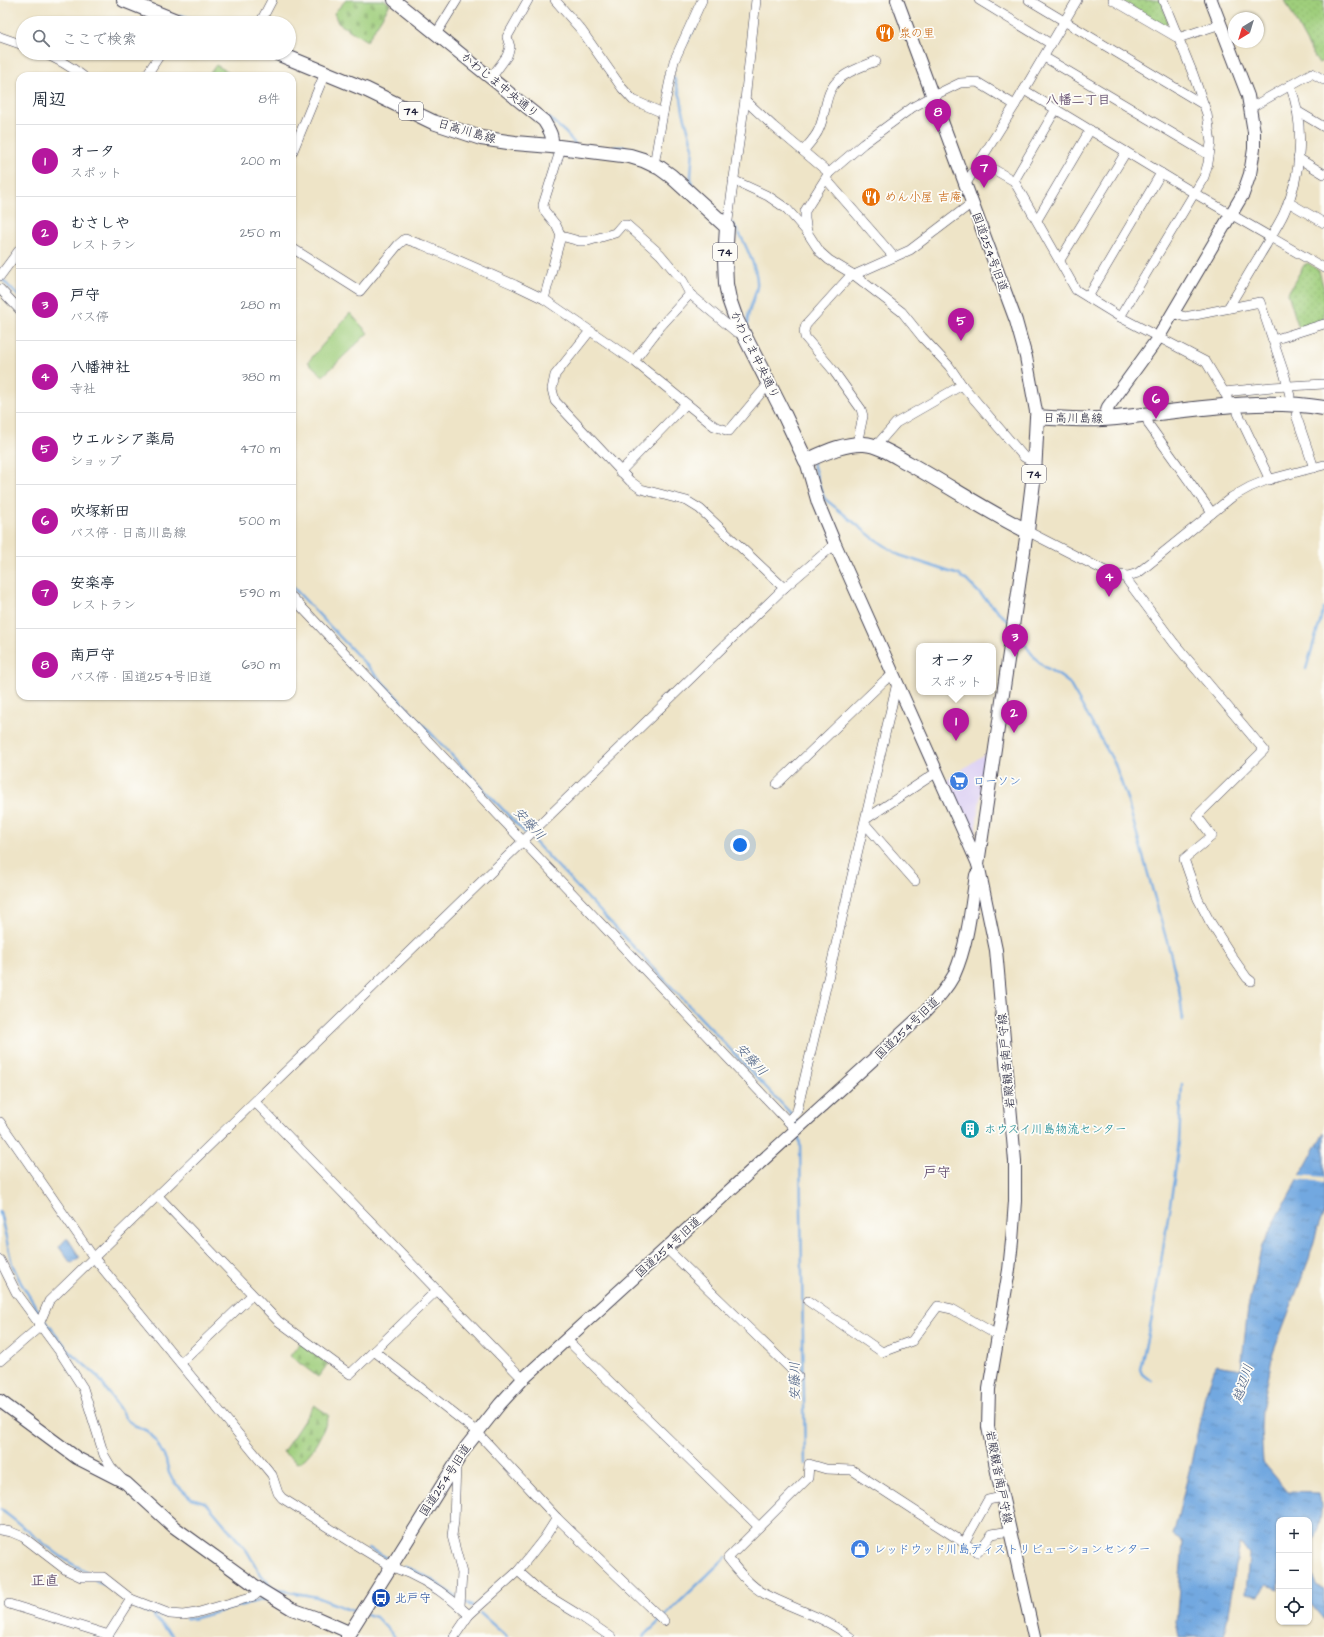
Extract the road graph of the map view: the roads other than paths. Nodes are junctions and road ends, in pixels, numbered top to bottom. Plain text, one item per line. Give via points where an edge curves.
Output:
1 (124, 0) edge
2 (272, 0) edge
3 (394, 0) edge
4 (457, 0) edge
5 (528, 0) edge
6 (555, 0) edge
7 (702, 0) edge
8 (756, 0) edge
9 (897, 0) edge
10 (979, 0) edge
11 (1029, 0) edge
12 (1077, 0) edge
13 (1113, 0) edge
14 (1163, 0) edge
15 (1211, 0) edge
16 (162, 16) edge
17 (264, 16) edge
18 (1065, 21) junction
19 (1220, 24) junction
20 (436, 34) junction
21 (0, 38) edge
22 (1178, 38) junction
23 (16, 43) edge
24 (1051, 44) junction
25 (1044, 57) junction
26 (58, 60) edge
27 (156, 60) edge
28 (294, 60) edge
29 (876, 60) dead end
30 (78, 72) edge
31 (149, 72) edge
32 (325, 73) junction
33 (491, 78) junction
34 (1324, 80) edge
35 (1290, 85) junction
36 (1024, 90) junction
37 (933, 96) junction
38 (745, 100) junction
39 (1204, 104) junction
40 (1015, 105) junction
41 (1250, 108) junction
42 (1056, 109) junction
43 (1297, 111) junction
44 (663, 113) junction
45 (1324, 127) edge
46 (1090, 130) junction
47 (296, 143) edge
48 (556, 147) junction
49 (803, 152) junction
50 (1126, 152) junction
51 (1210, 155) junction
52 (1298, 158) junction
53 (981, 162) junction
54 (654, 165) junction
55 (1161, 173) junction
56 (1324, 174) edge
57 (828, 176) junction
58 (733, 180) junction
59 (1014, 181) junction
60 (965, 185) junction
61 (1194, 193) junction
62 (1288, 202) junction
63 (972, 203) junction
64 (805, 211) junction
65 (789, 212) junction
66 (1232, 215) junction
67 (1037, 220) junction
68 (1324, 223) edge
69 (727, 227) junction
70 (808, 232) junction
71 (561, 236) junction
72 (1270, 237) junction
73 (296, 251) edge
74 (16, 254) edge
75 (894, 257) junction
76 (1060, 260) junction
77 (1323, 270) edge
78 (853, 274) junction
79 (0, 276) edge
80 (0, 289) edge
81 (690, 294) junction
82 (1088, 297) junction
83 (544, 299) junction
84 (16, 306) edge
85 (1228, 308) junction
86 (1173, 313) junction
87 (1120, 317) junction
88 (1324, 324) edge
89 (590, 331) junction
90 (742, 333) junction
91 (1158, 338) junction
92 (1273, 340) junction
93 (634, 361) junction
94 (1324, 384) edge
95 (962, 385) junction
96 (770, 386) junction
97 (1286, 386) junction
98 (1290, 396) dead end
99 (1230, 403) junction
100 (686, 404) junction
101 (1324, 408) edge
102 (1146, 415) junction
103 (1296, 415) dead end
104 (1037, 417) junction
105 (1105, 419) junction
106 (857, 444) junction
107 (875, 446) junction
108 (806, 461) junction
109 (1035, 462) junction
110 (1324, 465) edge
111 (1314, 468) junction
112 (620, 472) junction
113 (1270, 480) junction
114 (1212, 513) junction
115 (1027, 531) junction
116 (835, 544) junction
117 (1124, 576) junction
118 (784, 588) junction
119 (296, 601) edge
120 (895, 679) junction
121 (937, 772) junction
122 (777, 784) dead end
123 (865, 822) junction
124 (524, 841) junction
125 (978, 864) junction
126 (916, 881) dead end
127 (1251, 981) dead end
128 (255, 1102) junction
129 (788, 1121) junction
130 (0, 1122) edge
131 (797, 1131) junction
132 (158, 1196) junction
133 (666, 1248) junction
134 (94, 1258) junction
135 (0, 1260) edge
136 (437, 1290) junction
137 (252, 1295) junction
138 (808, 1301) dead end
139 (40, 1324) junction
140 (998, 1335) junction
141 (566, 1339) junction
142 (374, 1351) junction
143 (0, 1361) edge
144 (180, 1363) junction
145 (798, 1376) dead end
146 (523, 1378) junction
147 (0, 1401) edge
148 (477, 1432) junction
149 (456, 1462) junction
150 (126, 1483) junction
151 (1002, 1497) junction
152 (557, 1518) junction
153 (759, 1527) junction
154 (0, 1530) edge
155 (1010, 1532) junction
156 (964, 1543) junction
157 (391, 1566) junction
158 (518, 1570) junction
159 (261, 1590) junction
160 (131, 1599) junction
161 (9, 1604) dead end
162 (460, 1606) junction
163 (469, 1615) junction
164 (664, 1621) dead end
165 (108, 1636) edge
166 (349, 1636) edge
167 (454, 1637) edge
168 (611, 1637) edge
169 (850, 1637) edge
170 (1034, 1637) edge

1 - 16 main road
2 - 17 street
3 - 20 street, かわじま中央通り
4 - 20 street
5 - 33 street via 507,37 510,47 507,56
6 - 44 street via 633,100
7 - 44 street via 674,61
8 - 38 street
9 - 37 street, 国道254号旧道
10 - 24 street
11 - 18 street
12 - 18 street
13 - 22 street
14 - 22 street
15 - 19 street
18 - 24 street
18 - 39 street
19 - 22 street
19 - 41 street via 1248,96
20 - 33 street, かわじま中央通り
21 - 23 street
22 - 39 street
24 - 25 street
25 - 36 street
25 - 51 street
26 - 30 street
27 - 31 street
28 - 32 main road, 日高川島線 / 74
29 - 49 street via 844,75 833,86 828,93 823,121
32 - 47 street
32 - 48 main road, 日高川島線 / 74 via 367,90 432,122 481,138
33 - 48 street, かわじま中央通り via 544,121
34 - 35 street via 1312,73
35 - 41 street
35 - 43 street
36 - 40 street
36 - 42 street
37 - 40 street via 960,83 977,82
37 - 57 street via 913,107 862,144
37 - 60 street, 国道254号旧道
38 - 49 street
38 - 58 street
39 - 51 street via 1212,143
40 - 53 street
41 - 66 street via 1254,132 1252,164 1243,194
42 - 46 street
42 - 59 street
43 - 45 street
43 - 52 street
44 - 54 street
46 - 50 street
46 - 67 street
48 - 54 main road, 74 via 630,156
48 - 71 street via 543,204 544,210
49 - 57 street
50 - 55 street
50 - 76 street
51 - 61 street via 1204,177
52 - 56 street
52 - 62 street
53 - 59 street
53 - 60 street
54 - 69 main road, 74 via 671,176
55 - 61 street
55 - 82 street
57 - 64 street
57 - 75 street
58 - 65 street via 768,196
58 - 69 street
59 - 67 street
60 - 63 street, 国道254号旧道
61 - 66 street
61 - 87 street
62 - 68 street
62 - 72 street
63 - 75 street via 910,250
63 - 104 street, 国道254号旧道 via 1016,321 1029,370
64 - 65 street
64 - 70 street
65 - 70 street
66 - 72 street
66 - 86 street
67 - 76 street
69 - 90 main road, かわじま中央通り / 74 via 724,260 726,284 733,313
70 - 78 street via 824,256
71 - 81 street via 579,242 588,241 615,233 622,225 627,225 660,254 683,281
71 - 83 street
72 - 77 street
72 - 85 street
73 - 83 street via 360,291 405,239 516,284
74 - 79 street
75 - 78 street
76 - 82 street via 1076,290
78 - 95 street via 908,318
78 - 106 street via 806,325 804,337 834,370 861,409
80 - 84 street
81 - 90 street via 736,332
81 - 93 street via 668,317
82 - 87 street
83 - 89 street
85 - 86 street via 1185,317
85 - 92 street via 1260,302
86 - 91 street
87 - 91 street
88 - 92 street
89 - 93 street
89 - 112 street via 555,375 552,389 555,401
90 - 96 main road, かわじま中央通り / 74
91 - 99 street via 1206,362
91 - 105 street via 1108,407
92 - 97 street
93 - 100 street
94 - 97 street
95 - 107 street via 896,423
95 - 109 street via 1024,456
96 - 100 street via 766,387 729,431 714,426
96 - 108 main road, かわじま中央通り / 74
97 - 98 street
97 - 99 street
99 - 101 main road, 日高川島線
99 - 102 main road, 日高川島線
99 - 113 street
100 - 112 street
102 - 105 main road, 日高川島線
102 - 114 street via 1149,425
103 - 111 street
104 - 105 main road, 日高川島線
104 - 109 main road, 日高川島線 / 74
106 - 107 main road
106 - 108 main road
107 - 115 main road
108 - 116 street, かわじま中央通り via 818,502
109 - 115 main road, 日高川島線 / 74
110 - 111 street
111 - 113 street
112 - 118 street via 641,489 687,501 700,509
113 - 114 street via 1232,497
114 - 117 street via 1138,574
115 - 117 street via 1111,574
115 - 125 street, 岩殿観音南戸守線
116 - 118 street
116 - 120 street, かわじま中央通り
117 - 127 street via 1174,643 1264,750 1197,816 1212,836 1184,859 1198,899 1209,920
118 - 124 street
119 - 124 street
120 - 121 street, かわじま中央通り
120 - 122 street via 884,681
120 - 123 street
121 - 123 street
121 - 125 street, かわじま中央通り
123 - 126 street
123 - 129 street via 797,1111
124 - 128 street
124 - 129 street
125 - 131 street, 国道254号旧道 via 965,940 954,974 946,987 924,1014
125 - 140 street, 岩殿観音南戸守線 via 996,950 1015,1161 1011,1248
128 - 132 street
128 - 136 street
129 - 131 street
130 - 134 street
131 - 133 street, 国道254号旧道
132 - 134 street
132 - 137 street
133 - 141 street, 国道254号旧道
133 - 145 street
134 - 139 street via 49,1301
134 - 144 street
135 - 139 street via 16,1292
136 - 142 street
136 - 146 street
137 - 142 street via 278,1321 350,1374
137 - 144 street
138 - 140 street via 882,1352 912,1341 938,1306 952,1309
139 - 143 street
139 - 150 street via 83,1388 104,1455
140 - 151 street, 岩殿観音南戸守線 via 989,1389 988,1427
141 - 146 street, 国道254号旧道
141 - 153 street
142 - 148 street
144 - 157 street via 272,1475 278,1494 282,1498
146 - 148 street, 国道254号旧道
147 - 150 street via 71,1454
148 - 149 street, 国道254号旧道
148 - 152 street
149 - 157 street, 国道254号旧道
149 - 162 street via 452,1536 462,1573
150 - 159 street via 174,1527
151 - 155 street, 岩殿観音南戸守線
151 - 156 street via 988,1500
152 - 158 street
152 - 164 street
153 - 156 street via 808,1478 809,1464 826,1469 852,1470
153 - 169 street via 728,1558 743,1578 764,1594 840,1628
154 - 160 street via 23,1537 66,1570 81,1577 103,1577
155 - 156 street via 992,1534 978,1552
155 - 170 street, 岩殿観音南戸守線
157 - 162 street via 437,1590
157 - 166 street, 国道254号旧道
158 - 163 street
158 - 168 street via 540,1591
159 - 160 street via 254,1596 183,1614 170,1614
159 - 166 street via 292,1608 344,1630
160 - 165 street
161 - 165 street
162 - 163 street
163 - 167 street

